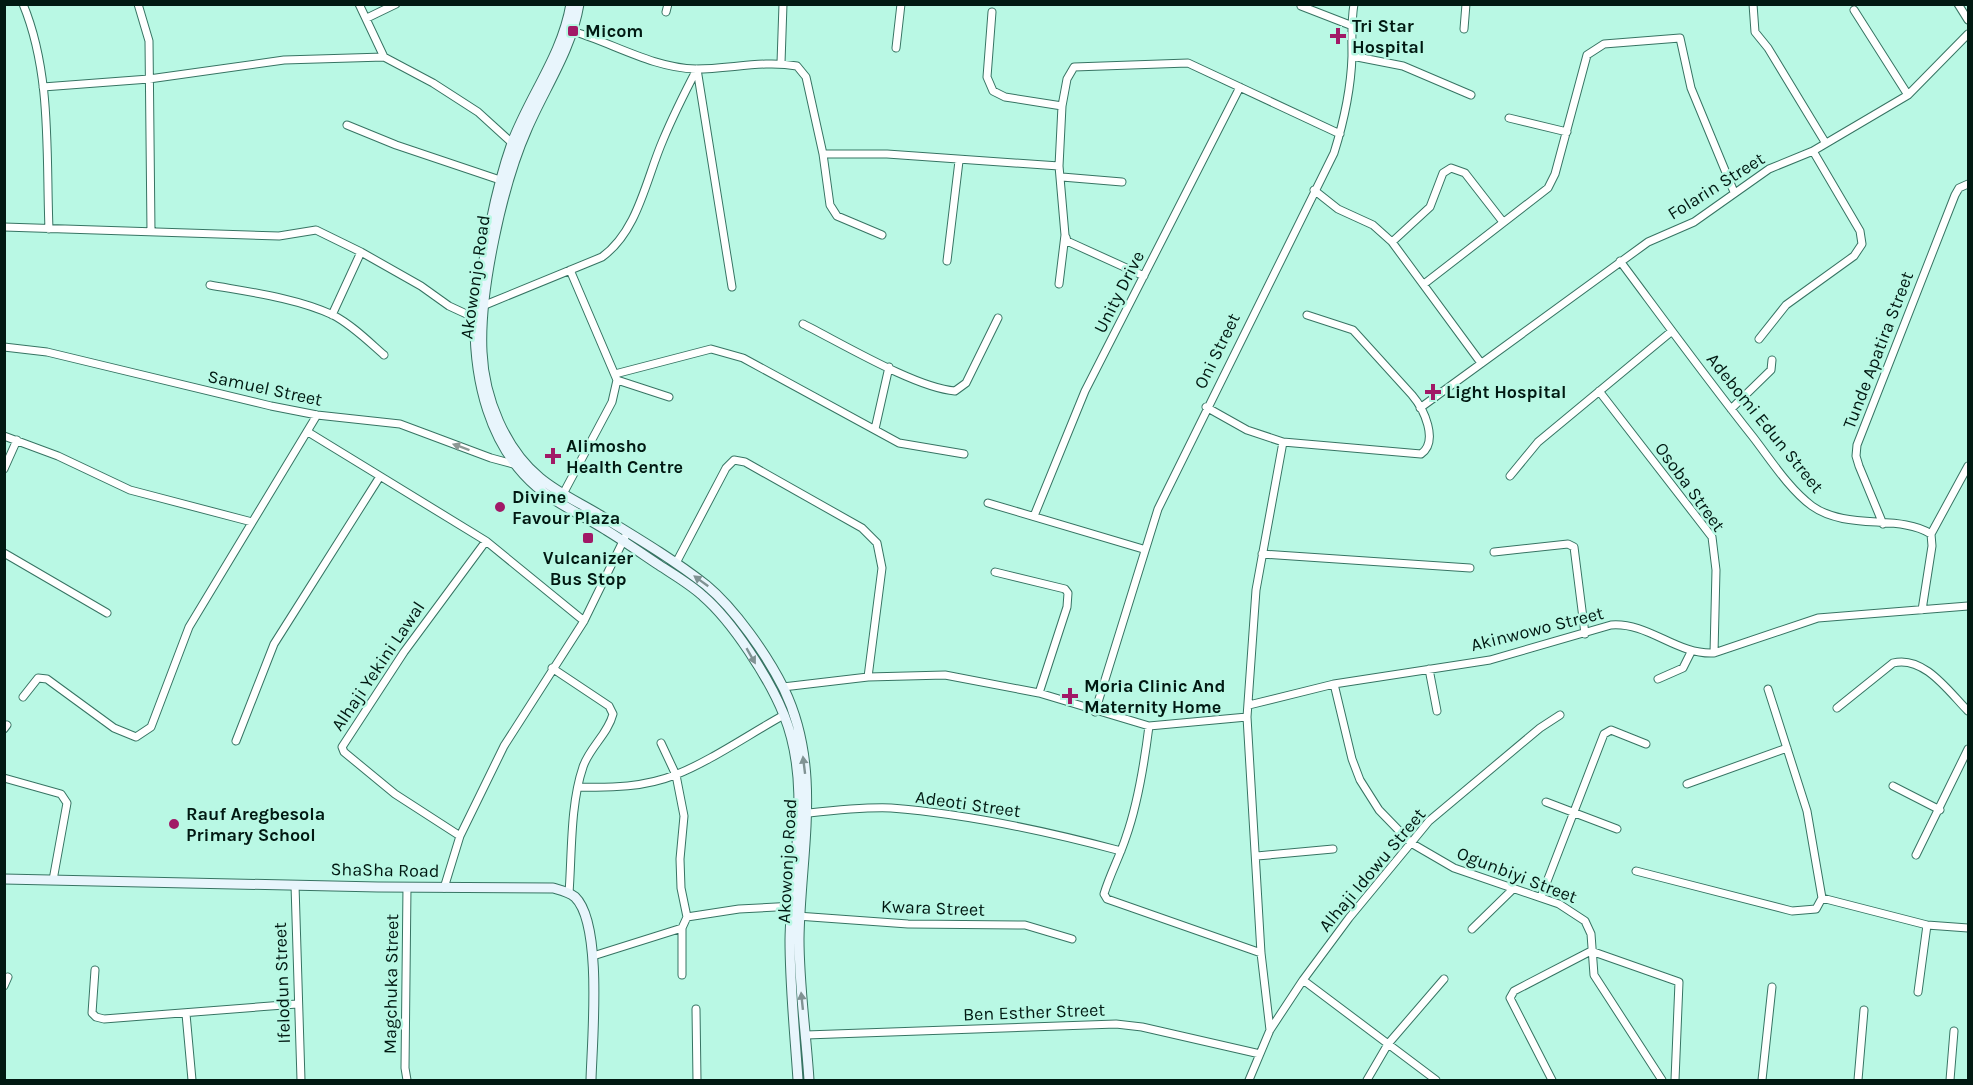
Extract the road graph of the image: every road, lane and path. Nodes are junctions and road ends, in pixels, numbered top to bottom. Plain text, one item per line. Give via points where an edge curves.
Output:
1 (23, 4) edge
2 (138, 4) edge
3 (359, 4) edge
4 (396, 4) edge
5 (571, 4) edge
6 (579, 4) edge
7 (783, 4) edge
8 (901, 4) edge
9 (1354, 4) edge
10 (1466, 4) edge
11 (1753, 4) edge
12 (1959, 4) edge
13 (1301, 6) edge
14 (1854, 10) dead end
15 (992, 12) dead end
16 (367, 18) junction
17 (1968, 20) edge
18 (1350, 25) junction
19 (570, 30) junction
20 (1464, 30) dead end
21 (1968, 34) edge
22 (896, 48) dead end
23 (1352, 56) junction
24 (384, 57) junction
25 (782, 63) junction
26 (697, 69) junction
27 (149, 79) junction
28 (43, 87) junction
29 (1240, 87) junction
30 (1471, 95) dead end
31 (1908, 95) junction
32 (1062, 106) junction
33 (1509, 118) dead end
34 (347, 125) dead end
35 (1566, 132) junction
36 (1340, 134) junction
37 (1825, 142) junction
38 (512, 143) junction
39 (1813, 152) junction
40 (823, 154) junction
41 (959, 161) junction
42 (1059, 166) junction
43 (1062, 177) junction
44 (500, 180) junction
45 (1122, 182) dead end
46 (1968, 184) edge
47 (1314, 190) junction
48 (1734, 192) junction
49 (1503, 222) junction
50 (4, 226) edge
51 (49, 229) junction
52 (151, 232) junction
53 (882, 235) dead end
54 (1065, 235) junction
55 (1392, 242) junction
56 (361, 252) junction
57 (947, 261) dead end
58 (1620, 261) junction
59 (570, 270) junction
60 (1144, 276) junction
61 (1059, 284) dead end
62 (1424, 284) junction
63 (210, 285) dead end
64 (732, 287) dead end
65 (485, 305) junction
66 (332, 315) junction
67 (1307, 315) dead end
68 (475, 318) junction
69 (998, 318) dead end
70 (803, 324) dead end
71 (1672, 331) junction
72 (1759, 339) dead end
73 (4, 347) edge
74 (384, 355) dead end
75 (1772, 360) dead end
76 (1481, 363) junction
77 (889, 367) junction
78 (616, 377) junction
79 (1599, 391) junction
80 (669, 397) dead end
81 (1206, 407) junction
82 (1420, 408) junction
83 (1731, 409) junction
84 (317, 415) junction
85 (875, 429) junction
86 (308, 432) junction
87 (4, 436) edge
88 (17, 440) junction
89 (1283, 442) junction
90 (964, 454) dead end
91 (520, 464) junction
92 (1968, 466) edge
93 (4, 470) edge
94 (1510, 476) dead end
95 (379, 478) junction
96 (563, 494) junction
97 (988, 503) dead end
98 (1034, 516) junction
99 (252, 522) junction
100 (1883, 524) junction
101 (1931, 534) junction
102 (625, 538) junction
103 (486, 541) junction
104 (1143, 549) junction
105 (1494, 552) dead end
106 (4, 553) edge
107 (1262, 554) junction
108 (676, 563) junction
109 (1470, 568) dead end
110 (995, 572) dead end
111 (1968, 606) edge
112 (1922, 609) junction
113 (107, 614) dead end
114 (584, 621) junction
115 (1585, 634) junction
116 (1691, 652) junction
117 (1714, 652) junction
118 (552, 668) junction
119 (1429, 669) junction
120 (868, 677) junction
121 (1658, 679) dead end
122 (1334, 684) junction
123 (783, 687) junction
124 (1768, 688) dead end
125 (1040, 693) junction
126 (23, 697) dead end
127 (1249, 705) junction
128 (1837, 708) dead end
129 (1437, 711) dead end
130 (1968, 711) edge
131 (1095, 712) junction
132 (784, 715) junction
133 (1560, 715) dead end
134 (1247, 717) junction
135 (1149, 726) junction
136 (236, 741) dead end
137 (661, 743) dead end
138 (1646, 744) dead end
139 (1787, 748) junction
140 (1968, 749) edge
141 (676, 775) junction
142 (4, 778) edge
143 (1687, 784) dead end
144 (1893, 786) dead end
145 (579, 787) junction
146 (1546, 802) dead end
147 (1940, 810) junction
148 (1574, 812) junction
149 (808, 813) junction
150 (1617, 829) dead end
151 (460, 836) junction
152 (1411, 843) junction
153 (1334, 849) dead end
154 (1121, 851) junction
155 (1916, 855) dead end
156 (1257, 856) junction
157 (1636, 871) dead end
158 (4, 879) edge
159 (53, 880) junction
160 (295, 885) junction
161 (407, 887) junction
162 (444, 888) junction
163 (1513, 889) junction
164 (569, 893) junction
165 (1541, 897) junction
166 (1822, 897) junction
167 (796, 911) junction
168 (687, 917) junction
169 (1927, 925) junction
170 (682, 928) junction
171 (1968, 928) edge
172 (1472, 929) dead end
173 (1072, 939) dead end
174 (1591, 951) junction
175 (1261, 953) junction
176 (593, 956) junction
177 (95, 970) dead end
178 (682, 975) dead end
179 (8, 977) dead end
180 (1444, 979) dead end
181 (1304, 980) junction
182 (4, 986) edge
183 (1772, 987) dead end
184 (1918, 992) dead end
185 (297, 1004) junction
186 (696, 1009) dead end
187 (1864, 1010) dead end
188 (186, 1014) junction
189 (1270, 1030) junction
190 (1954, 1031) dead end
191 (806, 1035) junction
192 (1389, 1044) junction
193 (1260, 1054) junction
194 (192, 1080) edge
195 (301, 1080) edge
196 (407, 1080) edge
197 (591, 1080) edge
198 (697, 1080) edge
199 (798, 1080) edge
200 (809, 1080) edge
201 (1249, 1080) edge
202 (1367, 1080) edge
203 (1436, 1080) edge
204 (1552, 1080) edge
205 (1662, 1080) edge
206 (1675, 1080) edge
207 (1762, 1080) edge
208 (1858, 1080) edge
209 (1950, 1080) edge

1 - 28 street
2 - 27 street via 148,40
3 - 16 street
4 - 16 street
5 - 19 main road, Akowonjo Road
6 - 19 main road, Akowonjo Road
7 - 25 street
8 - 22 street
9 - 18 street, Oni Street
10 - 20 street
11 - 37 street via 1755,32
12 - 17 street
13 - 18 street
14 - 31 street
15 - 32 street via 987,76 993,91 1005,98
16 - 24 street
18 - 23 street, Oni Street
19 - 26 street via 671,66
19 - 38 main road, Akowonjo Road
19 - 65 main road, Akowonjo Road via 568,48 541,97 512,164
21 - 31 street, Folarin Street
23 - 30 street via 1403,66
23 - 36 street, Oni Street
24 - 27 street via 284,60
24 - 38 street via 478,112
25 - 26 street
25 - 40 street via 797,66 806,78
26 - 59 street via 663,138 627,232 602,257
26 - 64 street
27 - 28 street
27 - 52 street
28 - 51 street
29 - 32 street via 1188,63 1074,68 1067,79
29 - 36 street
29 - 60 street, Unity Drive
31 - 37 street, Folarin Street
32 - 42 street
33 - 35 street
34 - 44 street
35 - 48 street via 1587,55 1604,44 1680,38 1691,88
35 - 49 street via 1548,188
36 - 47 street, Oni Street
37 - 39 street, Folarin Street
38 - 44 main road, Akowonjo Road
39 - 48 street, Folarin Street via 1769,169
39 - 72 street via 1860,231 1862,244 1854,256 1786,305
40 - 41 street via 887,154
40 - 53 street via 830,205 837,216
41 - 42 street
41 - 57 street
42 - 43 street
43 - 45 street
43 - 54 street
44 - 68 main road, Akowonjo Road
46 - 100 street, Tunde Apatira Street via 1959,188 1857,445 1858,466
47 - 55 street via 1338,208 1374,225
47 - 81 street, Oni Street
48 - 58 street, Folarin Street via 1694,222 1648,242
49 - 55 street via 1465,173 1451,168 1443,173 1430,207
49 - 62 street
50 - 51 street
51 - 52 street
52 - 56 street via 279,236 316,230
54 - 60 street via 1067,241
54 - 61 street
55 - 62 street
56 - 66 street
56 - 68 street
58 - 71 street, Adebomi Edun Street
58 - 76 street, Folarin Street
59 - 65 street
59 - 78 street
60 - 98 street, Unity Drive via 1085,391
62 - 76 street
63 - 66 street via 279,298
65 - 91 main road, Akowonjo Road via 482,350 488,388
66 - 74 street
67 - 82 street via 1353,330
68 - 91 main road, Akowonjo Road via 481,387 500,441
69 - 77 street via 966,383 955,391
70 - 77 street
71 - 79 street
71 - 83 street, Adebomi Edun Street
73 - 84 street, Samuel Street via 47,352
75 - 83 street via 1771,370
76 - 82 street, Folarin Street
77 - 85 street
78 - 80 street
78 - 85 street via 711,349 722,350
78 - 96 street via 612,402
79 - 94 street via 1538,442
79 - 117 street, Osoba Street via 1712,537 1716,570
81 - 89 street via 1247,430
81 - 104 street, Oni Street
82 - 89 street via 1430,435 1429,446 1421,454
83 - 100 street, Adebomi Edun Street via 1812,506 1846,519
84 - 86 street
91 -> 84 street, Samuel Street via 400,424
85 - 90 street via 899,443
86 - 95 street
86 - 99 street
87 - 88 street
88 - 93 street
88 - 99 street via 130,490
89 - 107 street
91 - 96 main road, Akowonjo Road
91 - 102 main road, Akowonjo Road via 535,486 556,502
92 - 101 street
95 - 103 street
95 - 136 street via 274,644
96 - 102 main road, Akowonjo Road
97 - 98 street
98 - 104 street
99 - 126 street via 189,627 160,709 146,733 136,737 114,728 47,679 39,678
100 - 101 street, Adebomi Edun Street via 1917,528
101 - 112 street
102 - 108 main road, Akowonjo Road
102 - 114 street
102 -> 132 main road, Akowonjo Road via 723,615
103 - 114 street
103 - 151 street, Alhaji Yekini Lawal via 404,652 342,747 395,794
104 - 131 street, Oni Street
105 - 115 street via 1568,544 1574,547
106 - 113 street
107 - 109 street
107 - 127 street via 1252,624
108 - 120 street via 726,468 734,460 745,462 862,528 877,543 881,558
123 -> 108 main road, Akowonjo Road via 735,617 709,588
110 - 125 street via 1068,592
111 - 112 street, Akinwowo Street
112 - 117 street, Akinwowo Street via 1818,618
114 - 118 street
115 - 116 street, Akinwowo Street via 1611,625 1633,625
115 - 119 street, Akinwowo Street via 1490,660
116 - 117 street, Akinwowo Street
116 - 121 street via 1683,668
118 - 145 street via 609,706 613,714 583,766
118 - 151 street via 504,746
119 - 122 street, Akinwowo Street
119 - 129 street
120 - 123 street
120 - 125 street via 945,675
122 - 127 street, Akinwowo Street
122 - 152 street, Ogunbiyi Street via 1360,780 1379,810
149 -> 123 main road, Akowonjo Road via 795,714
124 - 139 street
125 - 131 street
127 - 134 street
128 - 130 street via 1900,661 1920,664
131 - 135 street
132 - 141 street
132 - 167 main road, Akowonjo Road via 794,760 799,814
133 - 152 street, Alhaji Idowu Street via 1430,821
134 - 135 street
134 - 156 street
135 - 154 street
137 - 141 street
138 - 148 street via 1611,730 1604,734
139 - 143 street
139 - 166 street via 1811,827
140 - 147 street
141 - 145 street via 645,784
141 - 168 street via 684,816 680,859
142 - 159 street via 61,794 67,803
144 - 147 street
145 - 164 street
146 - 148 street
147 - 155 street
148 - 150 street
148 - 165 street
149 - 154 street, Adeoti Street via 890,808 1031,829
149 - 167 main road, Akowonjo Road
151 - 162 street
152 - 163 street, Ogunbiyi Street via 1461,871
152 - 181 street, Alhaji Idowu Street
153 - 156 street
154 - 175 street via 1108,879 1104,894 1107,899
156 - 175 street
157 - 166 street via 1792,911 1812,911
158 - 159 main road, ShaSha Road
159 - 160 main road, ShaSha Road
160 - 161 main road, ShaSha Road
160 - 185 street, Ifelodun Street
161 - 162 main road, ShaSha Road
161 - 196 street, Magchuka Street
162 - 164 main road, ShaSha Road via 553,888
163 - 165 street, Ogunbiyi Street
163 - 172 street
164 - 176 main road via 586,915
165 - 174 street, Ogunbiyi Street via 1585,921 1591,934
166 - 169 street
167 - 168 street, Kwara Street
167 - 173 street, Kwara Street via 908,924 1025,925
191 -> 167 main road, Akowonjo Road
167 - 199 main road, Akowonjo Road via 792,996
168 - 170 street
169 - 171 street
169 - 184 street
170 - 176 street
170 - 178 street
174 - 204 street via 1514,991 1510,998
174 - 205 street via 1594,975
174 - 206 street via 1679,982
175 - 189 street
176 - 197 main road
177 - 188 street via 92,1013 96,1017 117,1020
179 - 182 street
180 - 192 street
181 - 189 street, Alhaji Idowu Street
181 - 192 street
183 - 207 street
185 - 188 street
185 - 195 street, Ifelodun Street
186 - 198 street
187 - 208 street
188 - 194 street
189 - 193 street, Alhaji Idowu Street
190 - 209 street
191 - 193 street, Ben Esther Street via 1116,1024
191 - 200 main road, Akowonjo Road
192 - 202 street
192 - 203 street
193 - 201 street, Alhaji Idowu Street

